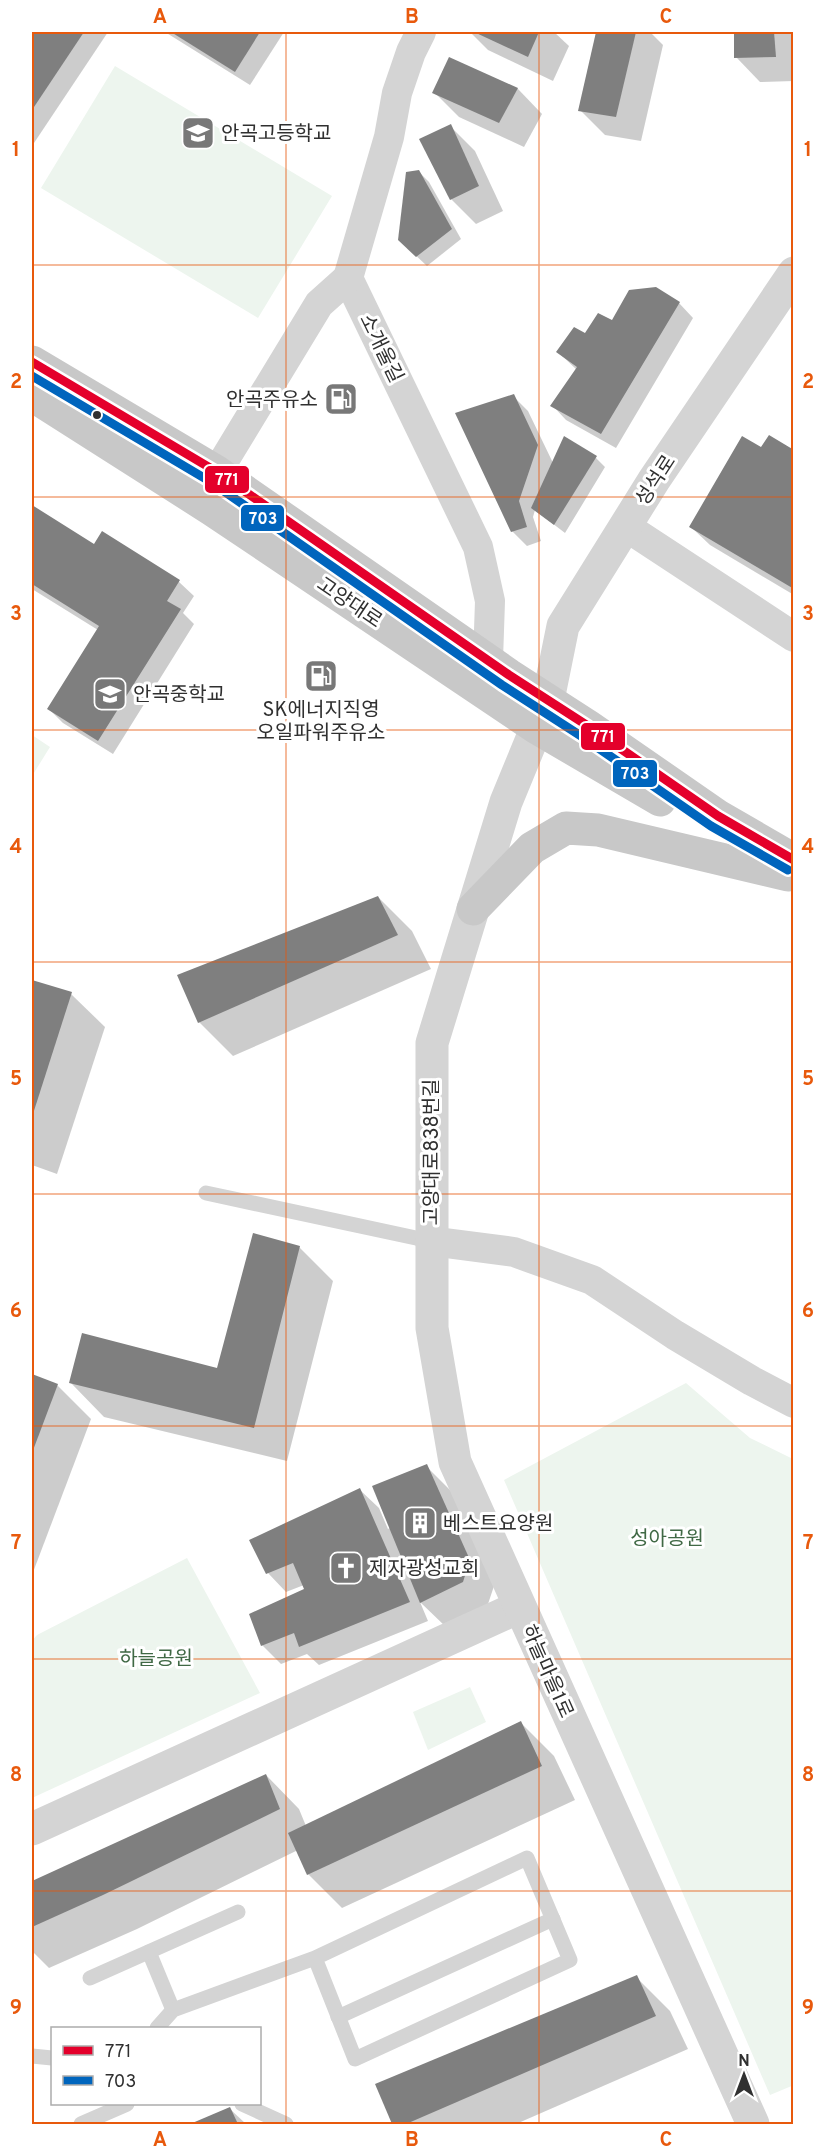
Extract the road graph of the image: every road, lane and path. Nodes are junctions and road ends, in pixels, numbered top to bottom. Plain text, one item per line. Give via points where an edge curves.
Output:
1 (421, 32) edge
2 (794, 273) edge
3 (348, 278) junction
4 (32, 362) edge
5 (32, 395) edge
6 (217, 472) junction
7 (625, 526) junction
8 (794, 638) edge
9 (488, 660) junction
10 (542, 714) junction
11 (792, 871) edge
12 (473, 909) junction
13 (206, 1193) dead end
14 (430, 1241) junction
15 (794, 1403) edge
16 (519, 1607) junction
17 (32, 1829) edge
18 (238, 1912) dead end
19 (553, 1919) junction
20 (149, 1952) junction
21 (315, 1958) junction
22 (90, 1978) dead end
23 (173, 2010) junction
24 (338, 2017) junction
25 (158, 2027) edge
26 (32, 2056) edge
27 (51, 2058) edge
28 (123, 2105) edge
29 (246, 2105) edge
30 (278, 2123) edge
31 (81, 2124) edge
32 (753, 2124) edge

1 - 3 street via 397,93 389,137
2 - 7 street, 성석로
3 - 6 street via 319,304
3 - 9 street, 소개울길 via 478,548 490,602
4 - 6 main road, 고양대로
5 - 10 main road, 고양대로
6 - 9 main road, 고양대로
7 - 8 street
7 - 10 street, 성석로 via 563,626
9 - 10 main road, 고양대로
10 - 11 main road, 고양대로 via 718,816
10 - 12 street, 고양대로838번길 via 506,802
11 - 12 main road via 598,830 566,828 532,848
12 - 14 street, 고양대로838번길 via 432,1043
13 - 14 lane
14 - 15 street via 514,1252 592,1280 675,1335
14 - 16 street, 고양대로838번길 via 432,1328 455,1462
16 - 17 street, 하늘마을1로
16 - 32 street, 하늘마을1로
18 - 20 lane
19 - 21 lane via 527,1858
19 - 24 lane
19 - 24 lane via 570,1960 355,2059
20 - 22 lane
20 - 23 lane
21 - 23 lane
21 - 24 lane
23 - 25 lane
26 - 27 lane
28 - 31 lane
29 - 30 lane

